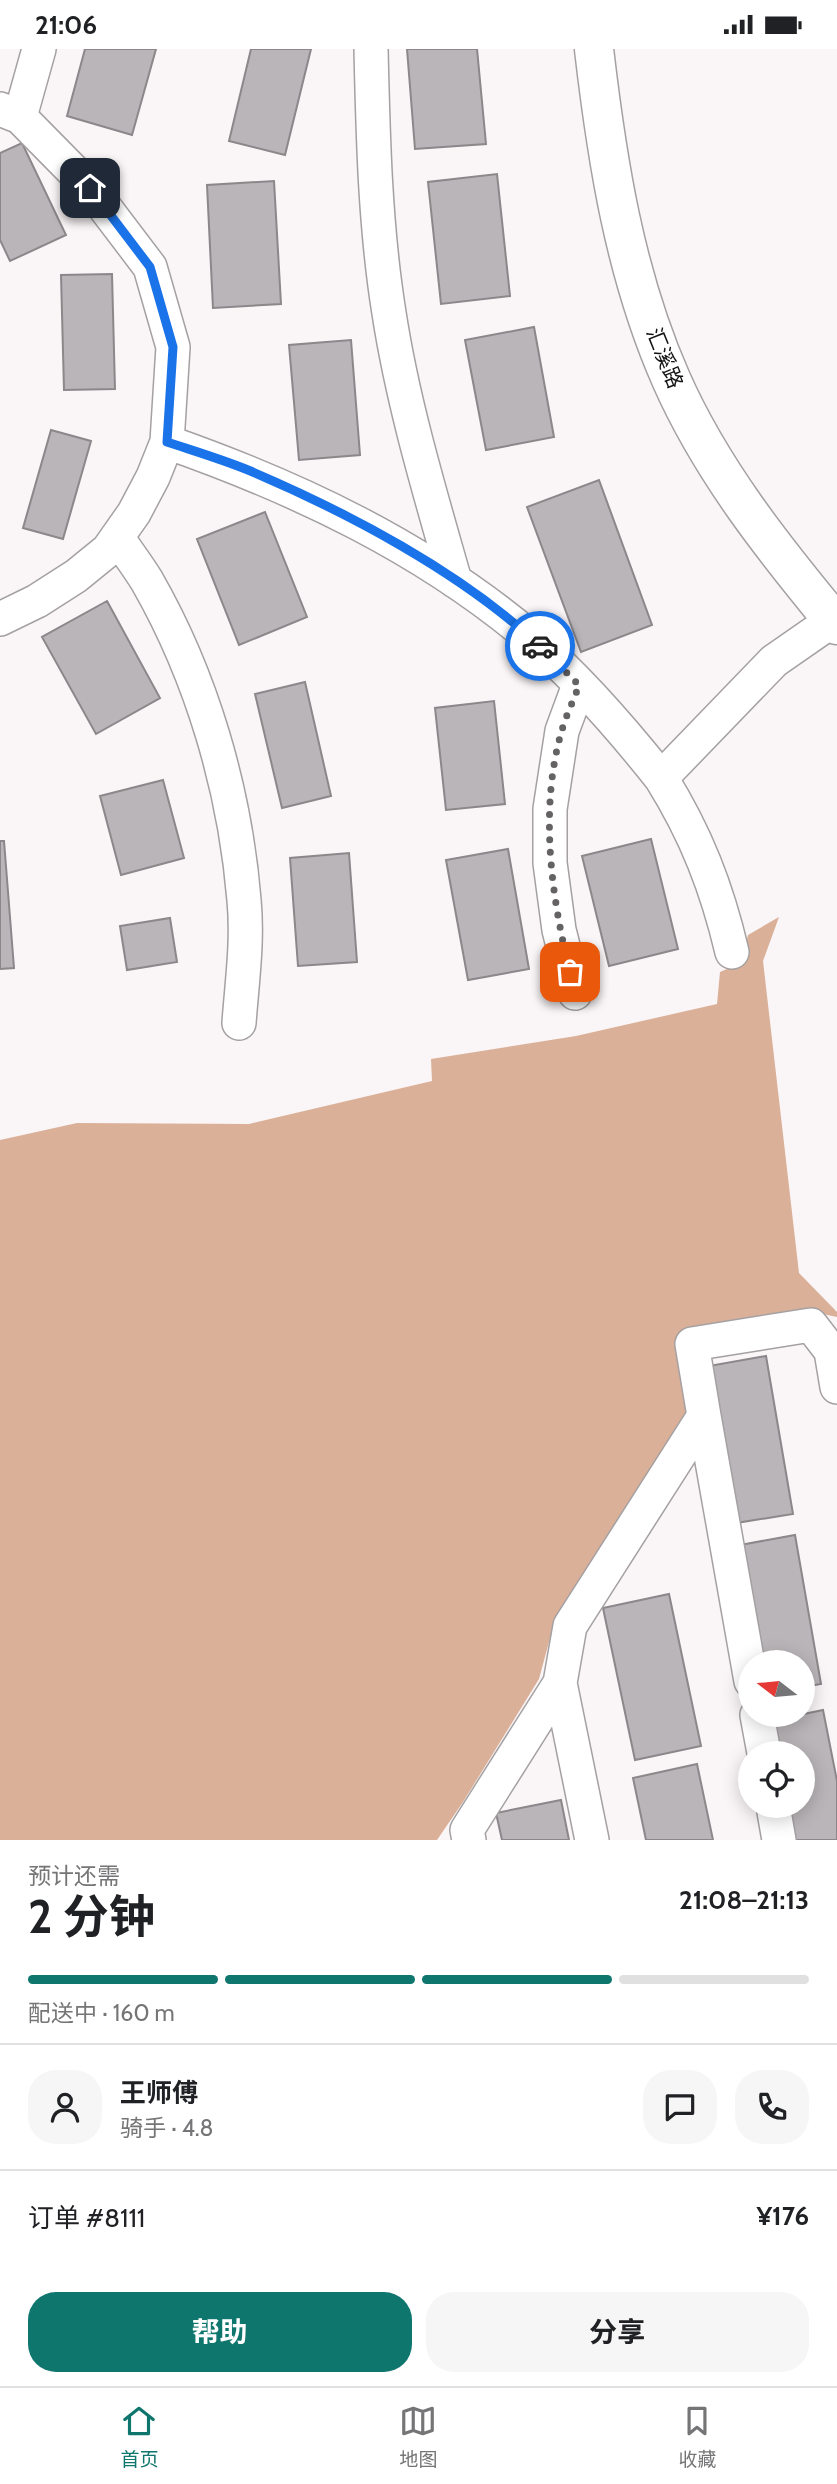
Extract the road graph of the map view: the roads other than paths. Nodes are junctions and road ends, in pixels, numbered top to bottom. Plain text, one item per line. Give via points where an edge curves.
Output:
1 (39, 49) edge
2 (371, 49) edge
3 (594, 49) edge
4 (10, 113) edge
5 (167, 442) junction
6 (117, 537) junction
7 (454, 581) junction
8 (0, 619) edge
9 (835, 622) edge
10 (579, 685) junction
11 (661, 778) junction
12 (732, 951) dead end
13 (575, 993) dead end
14 (239, 1023) dead end
15 (837, 1387) edge
16 (704, 1416) junction
17 (746, 1650) edge
18 (560, 1683) junction
19 (775, 1818) edge
20 (469, 1840) edge
21 (592, 1840) edge
22 (779, 1840) edge

1 - 4 street
2 - 7 street via 379,235 389,314 417,445
3 - 9 street, 汇溪路 via 628,256 671,379 730,486
4 - 5 street via 90,188 150,267 173,347
5 - 6 street via 153,477
5 - 7 street via 312,499
6 - 8 street via 76,576
6 - 14 street via 146,581 177,643 204,706 220,762 244,901
7 - 10 street via 532,639
9 - 11 street via 774,661
10 - 11 street
10 - 13 street via 562,731 550,809 559,930
11 - 12 street via 708,866
15 - 16 street via 831,1352 811,1325 692,1344
16 - 17 street
16 - 18 street via 570,1626
18 - 20 street via 467,1830
18 - 21 street
19 - 22 street

